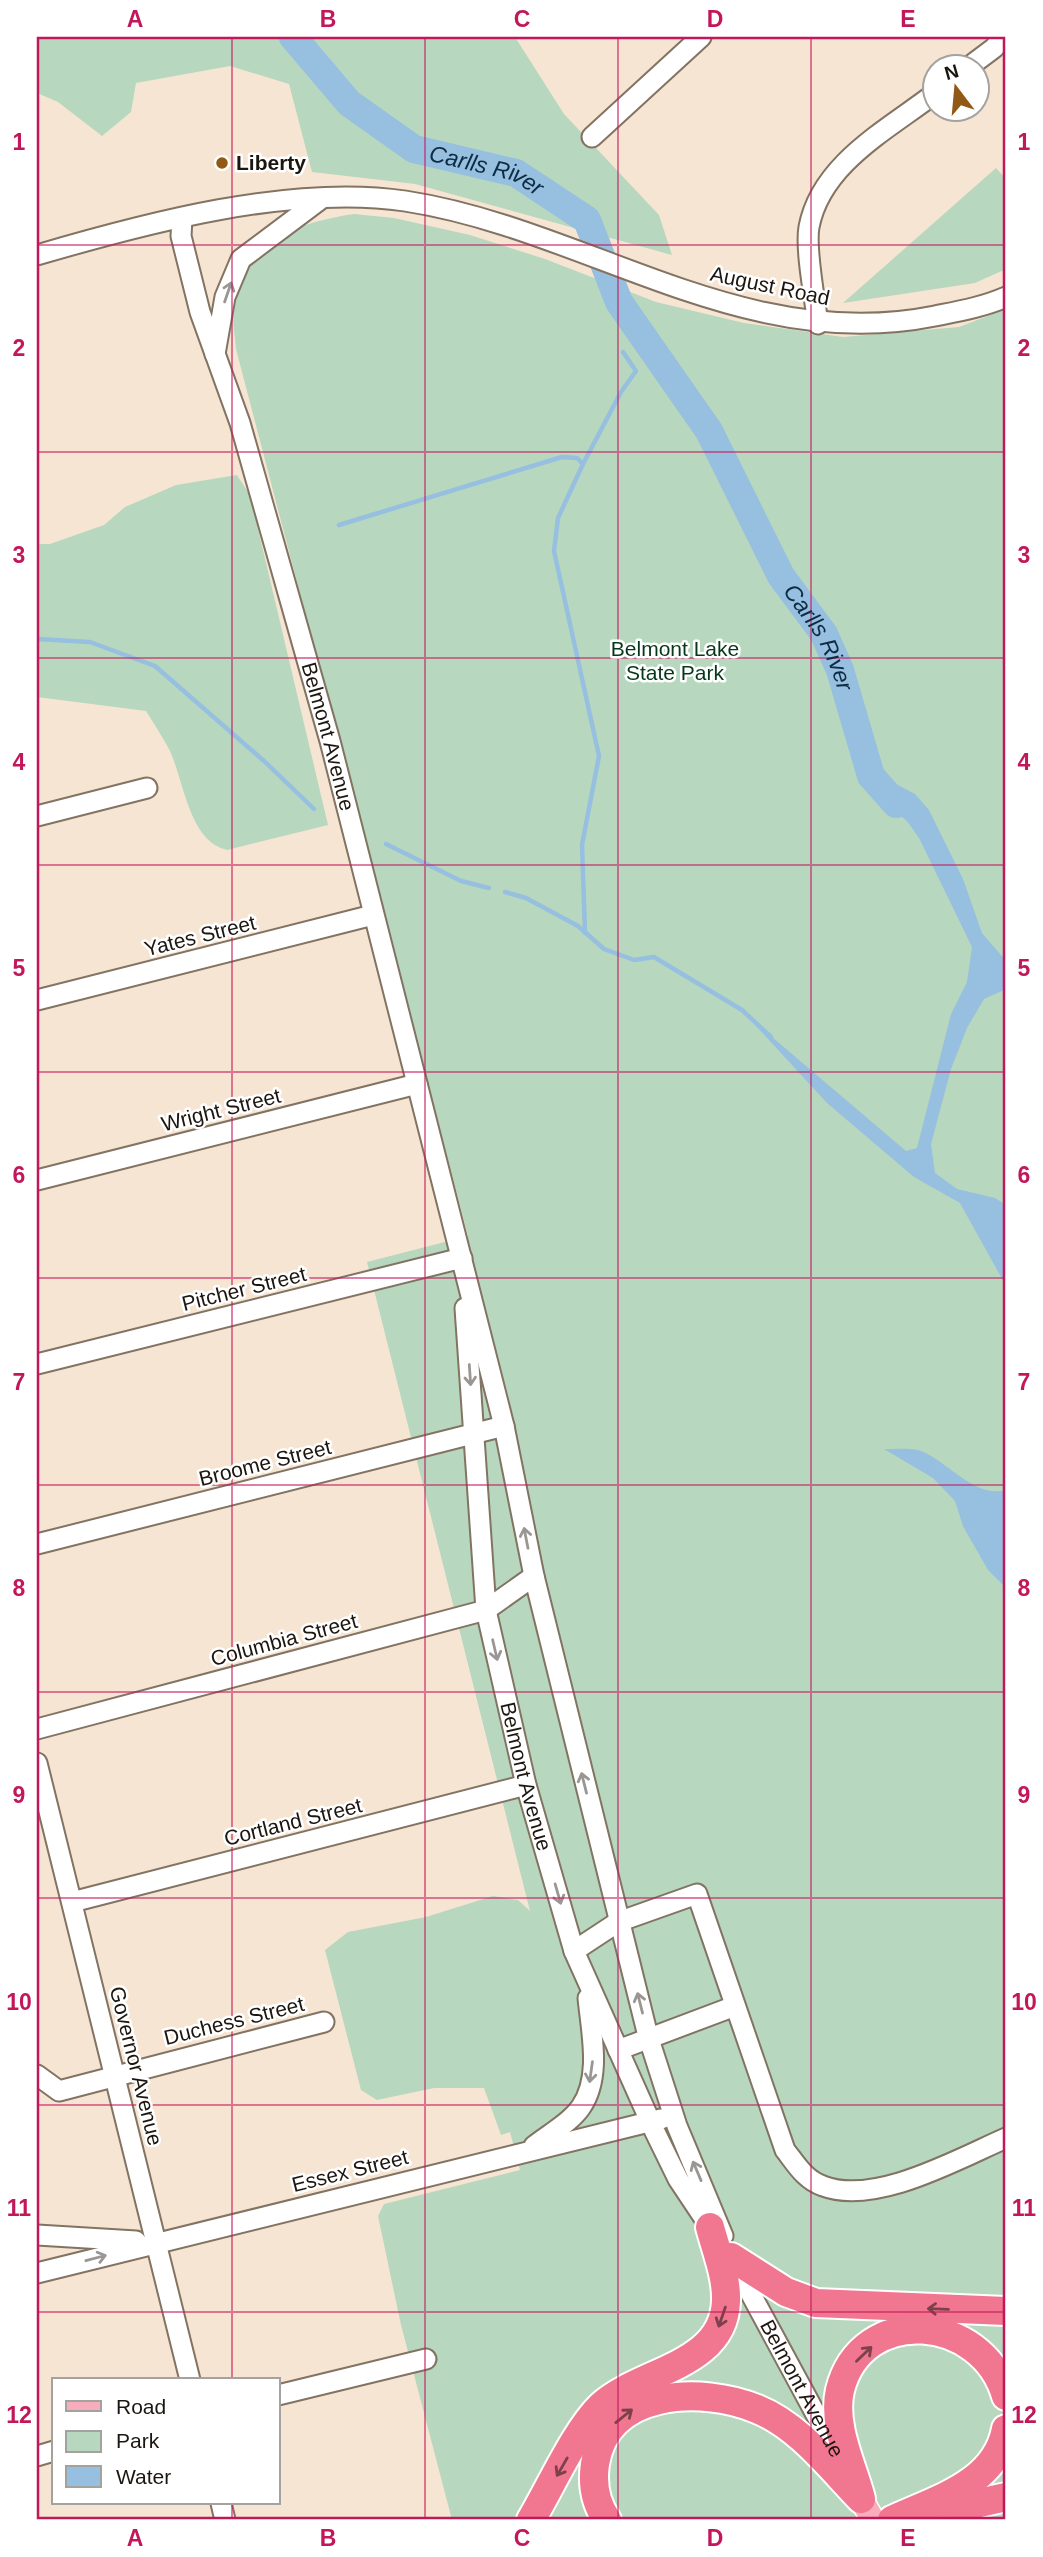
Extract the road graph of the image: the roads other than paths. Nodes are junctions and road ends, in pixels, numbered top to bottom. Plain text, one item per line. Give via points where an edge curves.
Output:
1 (1003, 37) edge
2 (696, 38) edge
3 (986, 52) edge
4 (920, 105) edge
5 (592, 137) dead end
6 (321, 199) junction
7 (182, 219) junction
8 (37, 255) edge
9 (1006, 297) edge
10 (818, 324) junction
11 (215, 359) junction
12 (147, 788) dead end
13 (37, 816) edge
14 (373, 915) junction
15 (37, 1000) edge
16 (417, 1084) junction
17 (37, 1180) edge
18 (462, 1258) junction
19 (37, 1364) edge
20 (504, 1426) junction
21 (474, 1434) junction
22 (37, 1544) edge
23 (534, 1576) junction
24 (486, 1610) junction
25 (37, 1729) edge
26 (37, 1763) edge
27 (526, 1785) junction
28 (72, 1902) junction
29 (618, 1922) junction
30 (574, 1951) junction
31 (587, 1979) junction
32 (735, 2006) junction
33 (324, 2022) dead end
34 (648, 2036) junction
35 (618, 2050) junction
36 (37, 2075) edge
37 (115, 2075) junction
38 (674, 2115) junction
39 (651, 2121) junction
40 (1006, 2138) edge
41 (528, 2150) junction
42 (710, 2227) junction
43 (37, 2235) edge
44 (155, 2243) junction
45 (731, 2257) junction
46 (37, 2273) edge
47 (1006, 2311) edge
48 (426, 2359) dead end
49 (189, 2378) edge
50 (280, 2395) edge
51 (1006, 2396) edge
52 (1006, 2429) edge
53 (1006, 2497) edge
54 (867, 2510) edge
55 (531, 2520) edge
56 (607, 2520) edge
57 (892, 2520) edge
58 (899, 2520) edge

1 - 3 street
2 - 5 street
4 - 10 street via 843,164 820,193 808,229
6 - 7 street, August Road via 283,199
6 - 10 street, August Road via 405,201 457,212 738,307
11 -> 6 street via 225,297 241,259
7 - 8 street, August Road
7 - 11 street, Belmont Avenue via 181,236
9 - 10 street, August Road via 985,306 903,323
11 - 14 street, Belmont Avenue via 240,423 330,741
12 - 13 street
14 - 15 street, Yates Street
14 - 16 street, Belmont Avenue
16 - 17 street, Wright Street
16 - 18 street, Belmont Avenue
18 - 19 street, Pitcher Street
18 - 20 street, Belmont Avenue
18 -> 21 street, Belmont Avenue
20 - 21 street, Broome Street
23 -> 20 street, Belmont Avenue
21 - 22 street, Broome Street
21 - 24 street, Belmont Avenue
23 - 24 street, Columbia Street
29 -> 23 street, Belmont Avenue
24 - 25 street, Columbia Street
24 -> 27 street, Belmont Avenue
26 - 28 street, Governor Avenue
27 - 28 street, Cortland Street
27 -> 30 street, Belmont Avenue
28 - 37 street, Governor Avenue
29 - 30 street
29 - 32 street via 697,1894
34 -> 29 street, Belmont Avenue
30 - 31 street, Belmont Avenue
31 - 35 street, Belmont Avenue
31 -> 41 street via 593,2055 589,2091 569,2120
32 - 34 street
32 - 40 street via 785,2150 802,2173 821,2186 844,2192 876,2189
33 - 37 street, Duchess Street
34 - 35 street
34 - 38 street, Belmont Avenue
35 - 39 street, Belmont Avenue
36 - 37 street, Duchess Street via 60,2091
37 - 44 street, Governor Avenue
38 - 39 street, Essex Street
45 -> 38 street, Belmont Avenue
39 - 41 street, Essex Street
39 - 42 street, Belmont Avenue via 678,2179
41 - 44 street, Essex Street
42 - 45 street, Belmont Avenue
42 -> 55 highway via 726,2301 715,2334 692,2358 622,2390 594,2413
43 - 44 street
46 -> 44 street, Essex Street
44 - 49 street, Governor Avenue
47 -> 45 highway via 816,2304 786,2292
45 - 54 street, Belmont Avenue
48 - 50 street
54 -> 51 highway via 842,2435 838,2404 851,2367 874,2344 915,2329 950,2333 985,2356
52 - 57 highway via 998,2456 979,2476
53 - 58 highway
56 -> 54 highway via 593,2477 600,2446 630,2410 677,2397 720,2398 759,2410 798,2435

